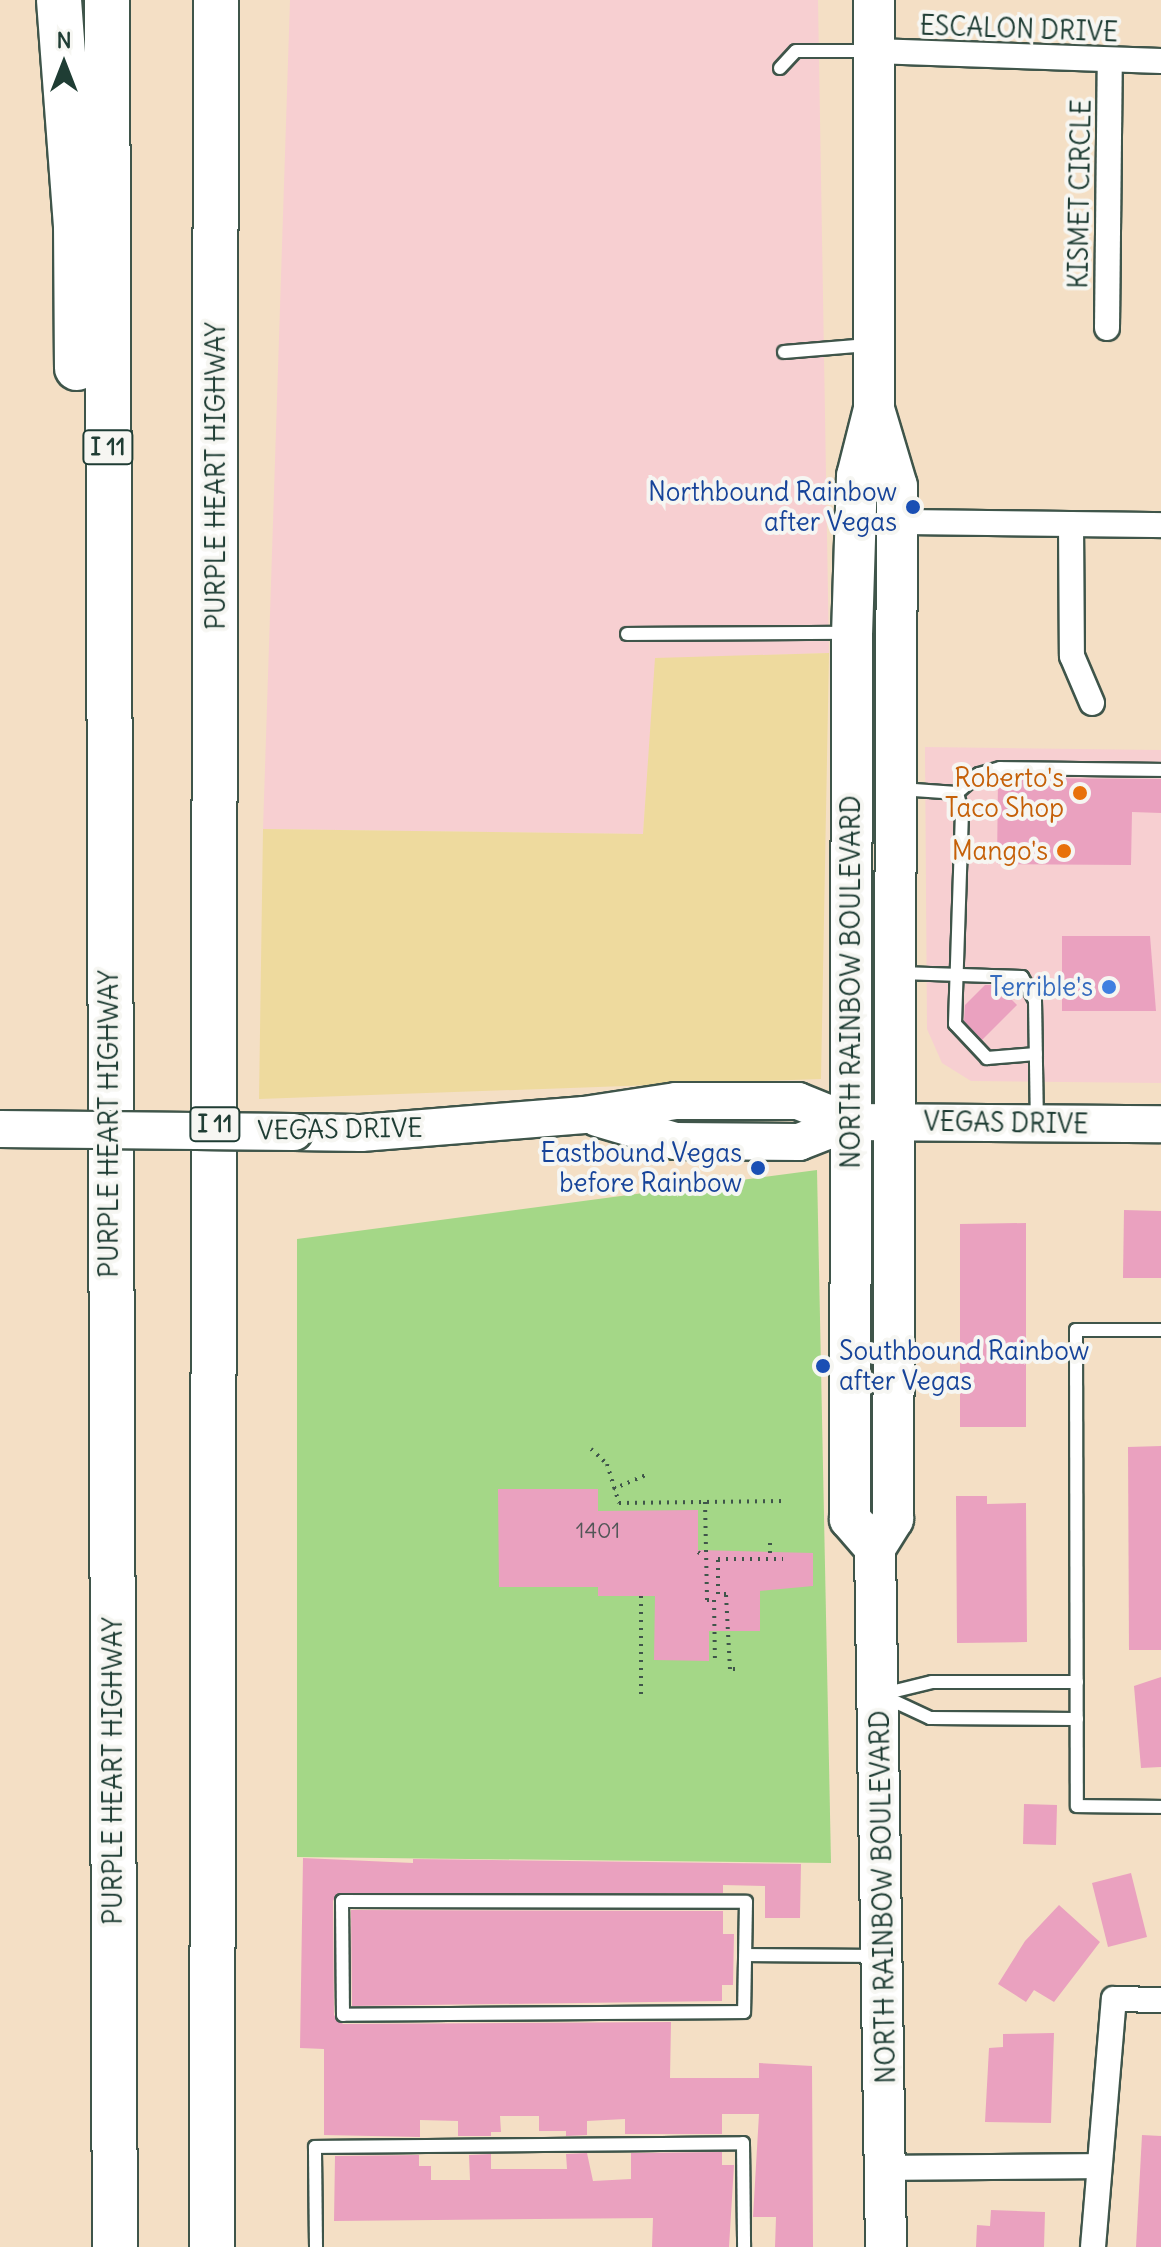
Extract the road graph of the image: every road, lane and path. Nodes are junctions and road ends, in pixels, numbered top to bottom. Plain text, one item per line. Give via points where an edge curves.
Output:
1 (59, 0) edge
2 (107, 0) edge
3 (216, 0) edge
4 (874, 0) edge
5 (874, 51) junction
6 (1110, 60) junction
7 (1161, 61) edge
8 (780, 68) dead end
9 (1107, 328) dead end
10 (874, 345) junction
11 (784, 352) dead end
12 (874, 409) junction
13 (897, 522) junction
14 (1071, 524) junction
15 (1161, 525) edge
16 (852, 633) junction
17 (627, 634) dead end
18 (1092, 703) dead end
19 (1161, 770) edge
20 (897, 789) junction
21 (957, 793) junction
22 (108, 893) junction
23 (896, 973) junction
24 (960, 974) junction
25 (1036, 1054) junction
26 (850, 1122) junction
27 (894, 1122) junction
28 (1037, 1123) junction
29 (1161, 1124) edge
30 (0, 1129) edge
31 (1161, 1330) edge
32 (591, 1449) dead end
33 (648, 1474) dead end
34 (613, 1489) junction
35 (785, 1501) dead end
36 (705, 1502) junction
37 (770, 1543) dead end
38 (875, 1548) junction
39 (702, 1556) junction
40 (718, 1559) junction
41 (770, 1559) junction
42 (783, 1559) dead end
43 (707, 1594) junction
44 (718, 1594) junction
45 (641, 1596) dead end
46 (715, 1662) dead end
47 (735, 1669) dead end
48 (1077, 1682) junction
49 (641, 1694) dead end
50 (880, 1695) junction
51 (1077, 1719) junction
52 (1161, 1807) edge
53 (746, 1955) junction
54 (883, 1956) junction
55 (1161, 2000) edge
56 (1097, 2166) junction
57 (886, 2168) junction
58 (115, 2247) edge
59 (212, 2247) edge
60 (316, 2247) edge
61 (744, 2247) edge
62 (886, 2247) edge
63 (1093, 2247) edge

1 - 22 highway via 76,225 79,539
2 - 22 highway, PURPLE HEART HIGHWAY / I 11
3 - 59 highway, PURPLE HEART HIGHWAY / I 11
4 - 5 main road, NORTH RAINBOW BOULEVARD
5 - 6 street, ESCALON DRIVE
5 - 8 lane via 796,51
5 - 10 main road, NORTH RAINBOW BOULEVARD
6 - 7 street, ESCALON DRIVE
6 - 9 street, KISMET CIRCLE
10 - 11 lane
10 - 12 main road, NORTH RAINBOW BOULEVARD
12 - 13 main road, NORTH RAINBOW BOULEVARD via 897,486
12 - 16 main road, NORTH RAINBOW BOULEVARD via 857,476
13 - 14 street
13 - 20 main road, NORTH RAINBOW BOULEVARD
14 - 15 street
14 - 18 street via 1072,656
16 - 17 lane
16 - 26 main road, NORTH RAINBOW BOULEVARD
19 - 21 lane via 1000,768 979,774
20 - 21 lane
20 - 23 main road, NORTH RAINBOW BOULEVARD
21 - 24 lane via 962,812
22 - 58 highway, PURPLE HEART HIGHWAY / I 11
23 - 24 lane
23 - 27 main road, NORTH RAINBOW BOULEVARD
24 - 25 lane via 1022,977 1035,1000
24 - 25 lane via 955,1024 965,1038 987,1058
25 - 28 lane
26 - 27 main road, VEGAS DRIVE
26 - 30 main road, VEGAS DRIVE, bridge via 799,1142 675,1141 584,1115 361,1133
26 - 38 main road, NORTH RAINBOW BOULEVARD via 850,1519
27 - 28 main road, VEGAS DRIVE
27 - 38 main road, NORTH RAINBOW BOULEVARD via 893,1519
28 - 29 main road, VEGAS DRIVE
31 - 48 lane via 1076,1330
32 - 34 path via 607,1464
33 - 34 path
34 - 36 path via 619,1503
35 - 36 path
36 - 39 path
37 - 41 path
38 - 50 main road, NORTH RAINBOW BOULEVARD
39 - 40 path
39 - 43 path
40 - 41 path
40 - 44 path
41 - 42 path
43 - 44 path
43 - 46 path via 707,1600 714,1600
44 - 47 path via 726,1594 730,1669
45 - 49 path
48 - 50 lane via 932,1682
48 - 51 lane
50 - 51 lane via 930,1718
50 - 54 main road, NORTH RAINBOW BOULEVARD
51 - 52 lane via 1077,1806
53 - 53 lane via 746,1902 342,1901 343,2015 744,2012
53 - 54 lane
54 - 57 main road, NORTH RAINBOW BOULEVARD
55 - 56 street via 1114,1999
56 - 57 street
56 - 63 street
57 - 62 main road, NORTH RAINBOW BOULEVARD
60 - 61 lane via 315,2147 743,2143

